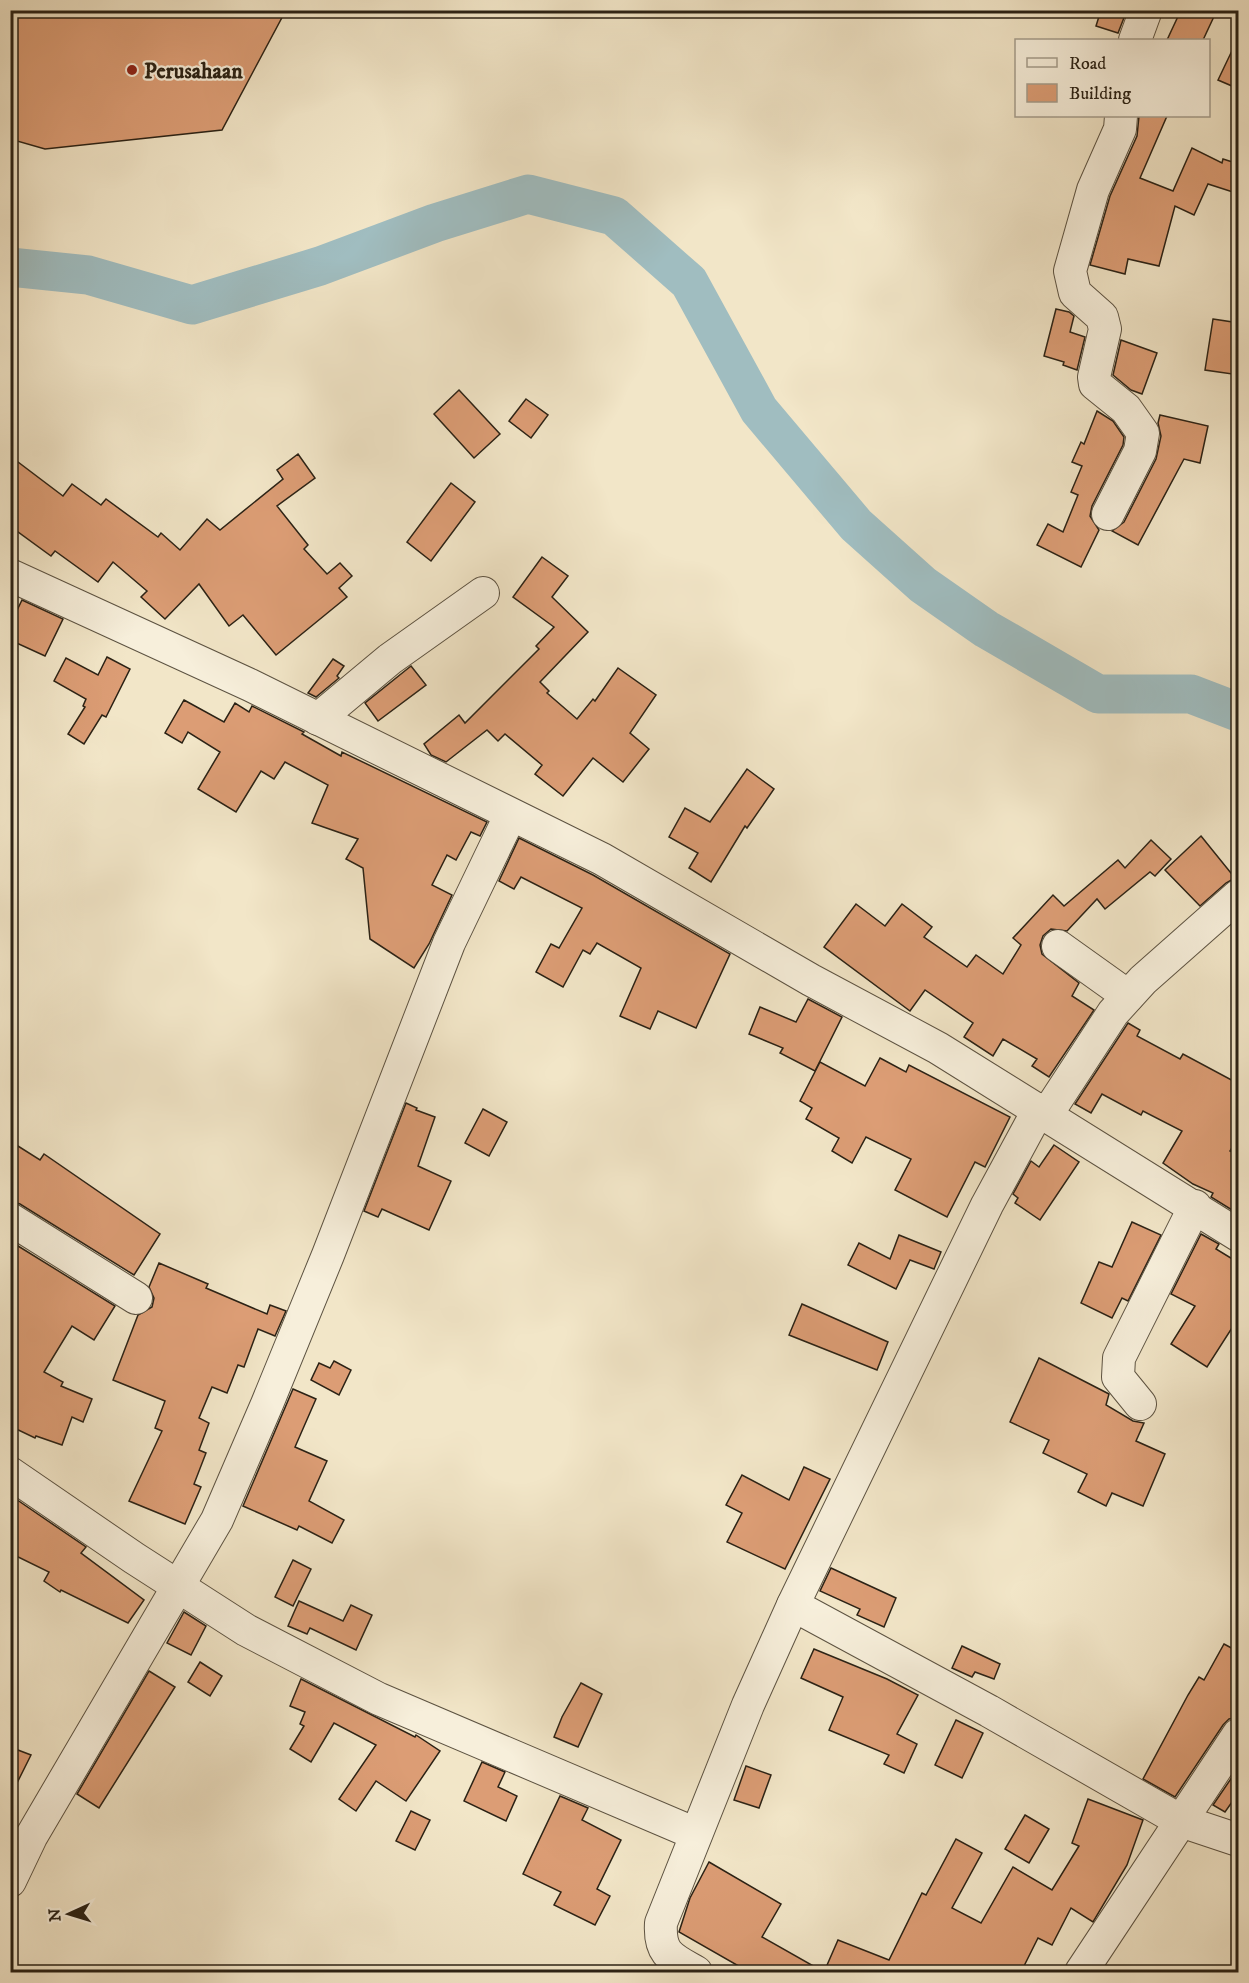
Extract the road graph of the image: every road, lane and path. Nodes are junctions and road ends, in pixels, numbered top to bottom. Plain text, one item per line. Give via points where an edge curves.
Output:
1 (1146, 10) edge
2 (1135, 39) edge
3 (1120, 117) edge
4 (1108, 514) dead end
5 (10, 575) edge
6 (483, 593) dead end
7 (318, 720) junction
8 (510, 816) junction
9 (1239, 896) edge
10 (1058, 946) dead end
11 (1128, 996) junction
12 (1043, 1111) junction
13 (1195, 1206) junction
14 (10, 1219) edge
15 (1239, 1235) edge
16 (136, 1298) dead end
17 (1140, 1404) dead end
18 (10, 1473) edge
19 (178, 1584) junction
20 (794, 1605) junction
21 (1239, 1736) edge
22 (1181, 1821) junction
23 (696, 1834) junction
24 (1239, 1840) edge
25 (10, 1881) edge
26 (696, 1972) edge
27 (1081, 1972) edge

1 - 2 street
3 - 4 street via 1120,129 1093,190 1070,271 1075,293 1102,317 1105,329 1095,384 1126,408 1143,433 1140,451
5 - 7 street
6 - 7 street via 390,659
7 - 8 street
8 - 12 street via 602,859
8 - 19 street via 449,943 267,1404 217,1520
9 - 11 street
10 - 11 street
11 - 12 street
12 - 13 street
12 - 20 street via 987,1205
13 - 15 street
13 - 17 street via 1119,1358 1118,1377
14 - 16 street
18 - 19 street
19 - 23 street via 246,1630 379,1699
19 - 25 street via 31,1837
20 - 22 street
20 - 23 street
21 - 22 street
22 - 24 street
22 - 27 street
23 - 26 street via 661,1923 660,1938 662,1948

